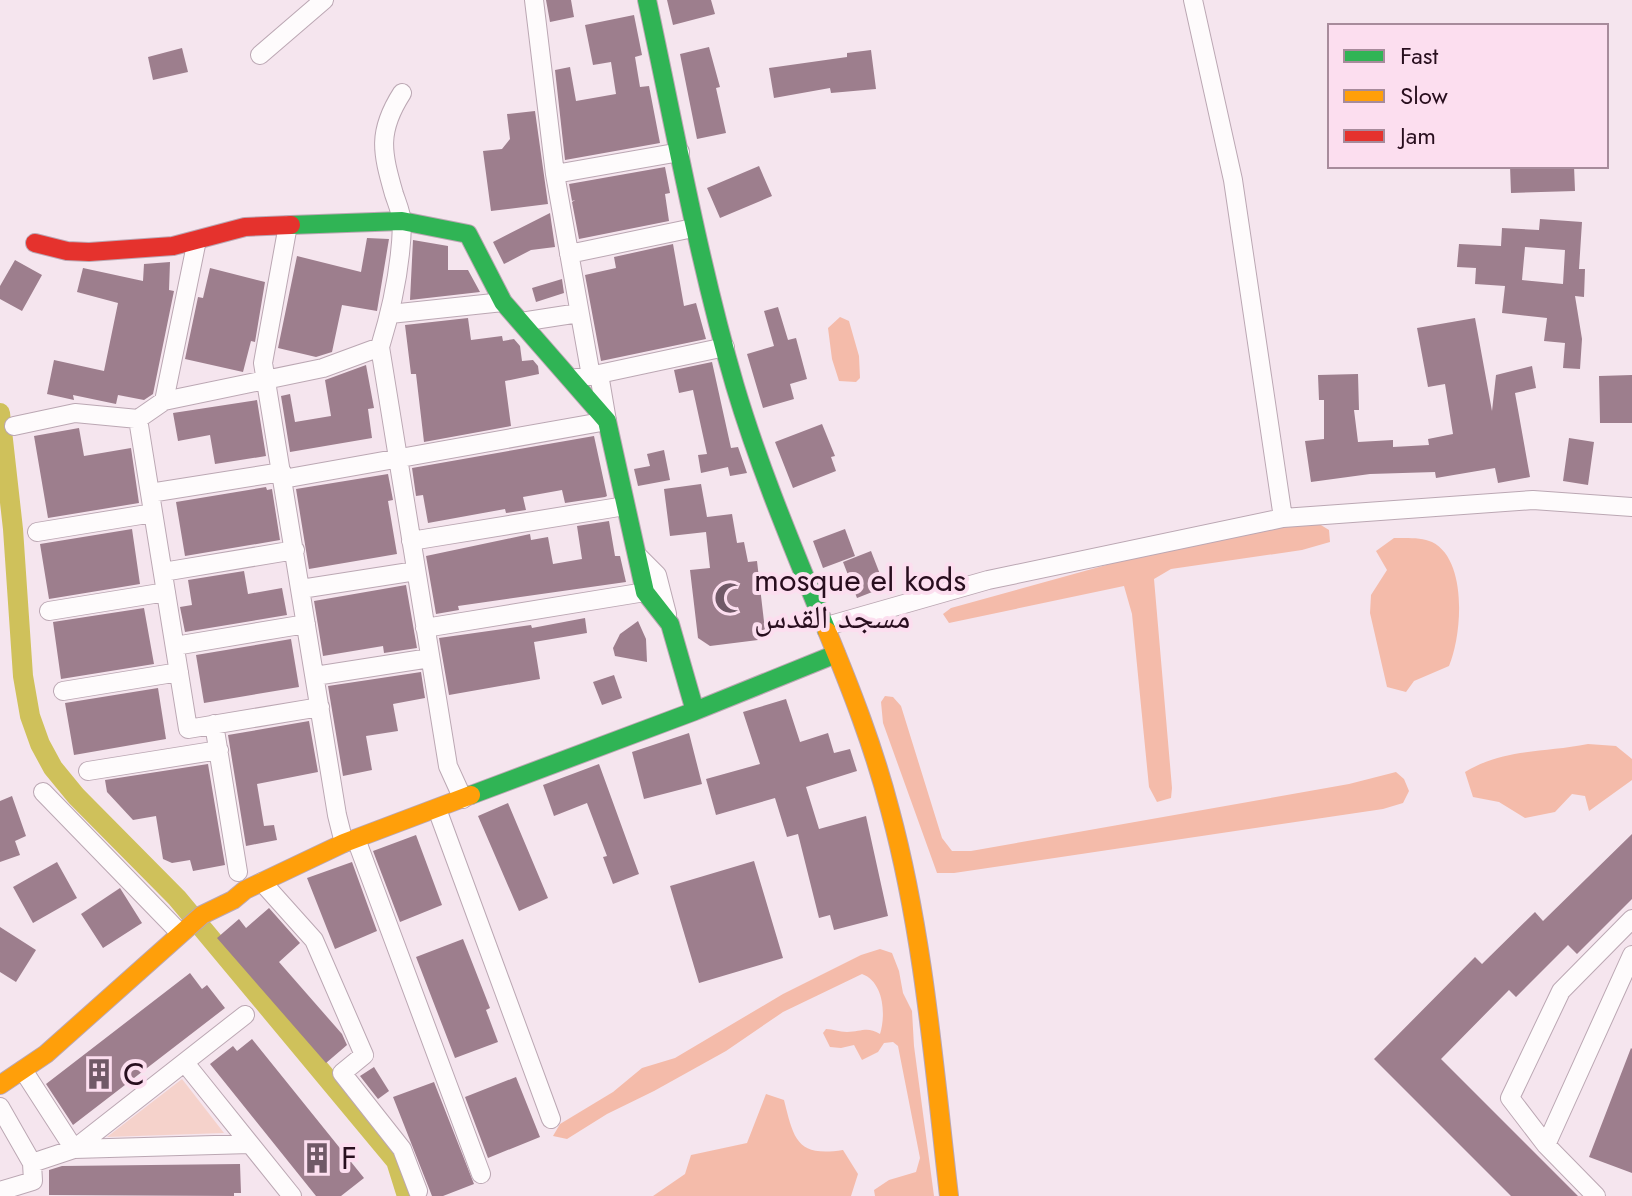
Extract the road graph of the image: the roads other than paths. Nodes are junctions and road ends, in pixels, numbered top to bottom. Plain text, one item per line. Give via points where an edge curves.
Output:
1 (324, 0) edge
2 (534, 0) edge
3 (647, 0) edge
4 (1193, 0) edge
5 (260, 55) dead end
6 (402, 93) dead end
7 (680, 152) junction
8 (555, 174) junction
9 (402, 221) junction
10 (288, 225) junction
11 (693, 228) junction
12 (197, 240) junction
13 (35, 243) dead end
14 (569, 254) junction
15 (503, 302) junction
16 (579, 313) junction
17 (390, 314) junction
18 (521, 322) junction
19 (380, 347) junction
20 (725, 347) junction
21 (595, 375) junction
22 (571, 379) junction
23 (267, 381) junction
24 (164, 401) junction
25 (138, 419) junction
26 (607, 421) junction
27 (14, 426) dead end
28 (398, 459) junction
29 (283, 476) junction
30 (150, 493) junction
31 (625, 506) junction
32 (1632, 507) edge
33 (153, 513) junction
34 (1283, 518) junction
35 (37, 532) dead end
36 (411, 541) junction
37 (295, 550) junction
38 (637, 554) junction
39 (416, 571) junction
40 (163, 572) junction
41 (301, 589) junction
42 (166, 592) junction
43 (645, 592) junction
44 (49, 611) dead end
45 (306, 624) junction
46 (670, 624) junction
47 (827, 626) junction
48 (425, 628) junction
49 (175, 646) junction
50 (836, 654) junction
51 (430, 658) junction
52 (179, 672) junction
53 (315, 676) junction
54 (63, 691) dead end
55 (320, 707) junction
56 (695, 711) junction
57 (214, 724) junction
58 (188, 729) junction
59 (219, 750) junction
60 (192, 754) junction
61 (88, 771) dead end
62 (43, 792) dead end
63 (463, 799) junction
64 (437, 809) junction
65 (350, 841) junction
66 (238, 872) dead end
67 (262, 882) junction
68 (1632, 919) edge
69 (180, 933) junction
70 (1632, 955) edge
71 (245, 1015) dead end
72 (185, 1063) junction
73 (23, 1070) junction
74 (0, 1085) edge
75 (0, 1107) edge
76 (551, 1119) dead end
77 (250, 1144) junction
78 (1546, 1145) junction
79 (74, 1149) junction
80 (32, 1163) junction
81 (481, 1174) dead end
82 (0, 1191) edge
83 (418, 1191) dead end
84 (292, 1196) edge
85 (949, 1196) edge
86 (1596, 1196) edge

1 - 5 street
2 - 8 street
3 - 7 main road
4 - 34 street via 1233,180
6 - 9 street via 382,150
7 - 8 street
7 - 11 main road
8 - 14 street
9 - 10 main road
9 - 15 main road via 468,234
9 - 17 street
10 - 12 main road via 245,227
10 - 23 street via 263,363
11 - 14 street
11 - 20 main road
12 - 13 main road via 89,252
12 - 24 street
14 - 16 street
15 - 17 street
15 - 18 main road
16 - 18 street
16 - 21 street
17 - 19 street
18 - 22 main road
19 - 23 street
19 - 28 street
20 - 21 street
20 - 47 main road via 763,470
21 - 22 street
21 - 26 street
22 - 26 main road
23 - 24 street
23 - 29 street
24 - 25 street
25 - 27 street via 75,413
25 - 30 street
26 - 28 street
26 - 31 main road
28 - 29 street
28 - 36 street
29 - 30 street
29 - 37 street
30 - 33 street
31 - 36 street
31 - 38 main road
32 - 34 street via 1533,500
33 - 35 street
33 - 40 street
34 - 47 street via 988,580
36 - 39 street
37 - 40 street
37 - 41 street
38 - 43 main road
38 - 46 street via 657,575
39 - 41 street
39 - 48 street
40 - 42 street
41 - 45 street
42 - 44 street
42 - 49 street
43 - 46 main road
43 - 48 street
45 - 49 street
45 - 53 street
46 - 56 main road
47 - 50 main road
48 - 51 street
49 - 52 street
50 - 56 main road
50 - 85 main road via 874,756 901,854 917,936
51 - 53 street
51 - 63 street via 448,766
52 - 54 street
52 - 58 street
53 - 55 street
55 - 57 street
55 - 65 street via 337,815
56 - 63 main road
57 - 58 street
57 - 59 street
58 - 60 street
59 - 60 street
59 - 66 street
60 - 61 street
62 - 69 street
63 - 64 main road
64 - 65 main road
64 - 76 street
65 - 67 main road
65 - 81 street
67 - 69 main road
67 - 83 street via 314,940 364,1055 342,1073 402,1149
68 - 78 street via 1561,991 1510,1098
69 - 73 main road via 83,1023
70 - 78 street
71 - 72 street
72 - 77 street
72 - 79 street
73 - 74 main road
73 - 79 street
75 - 80 street
77 - 79 street
77 - 84 street
78 - 86 street
79 - 80 street
80 - 82 street via 33,1181

